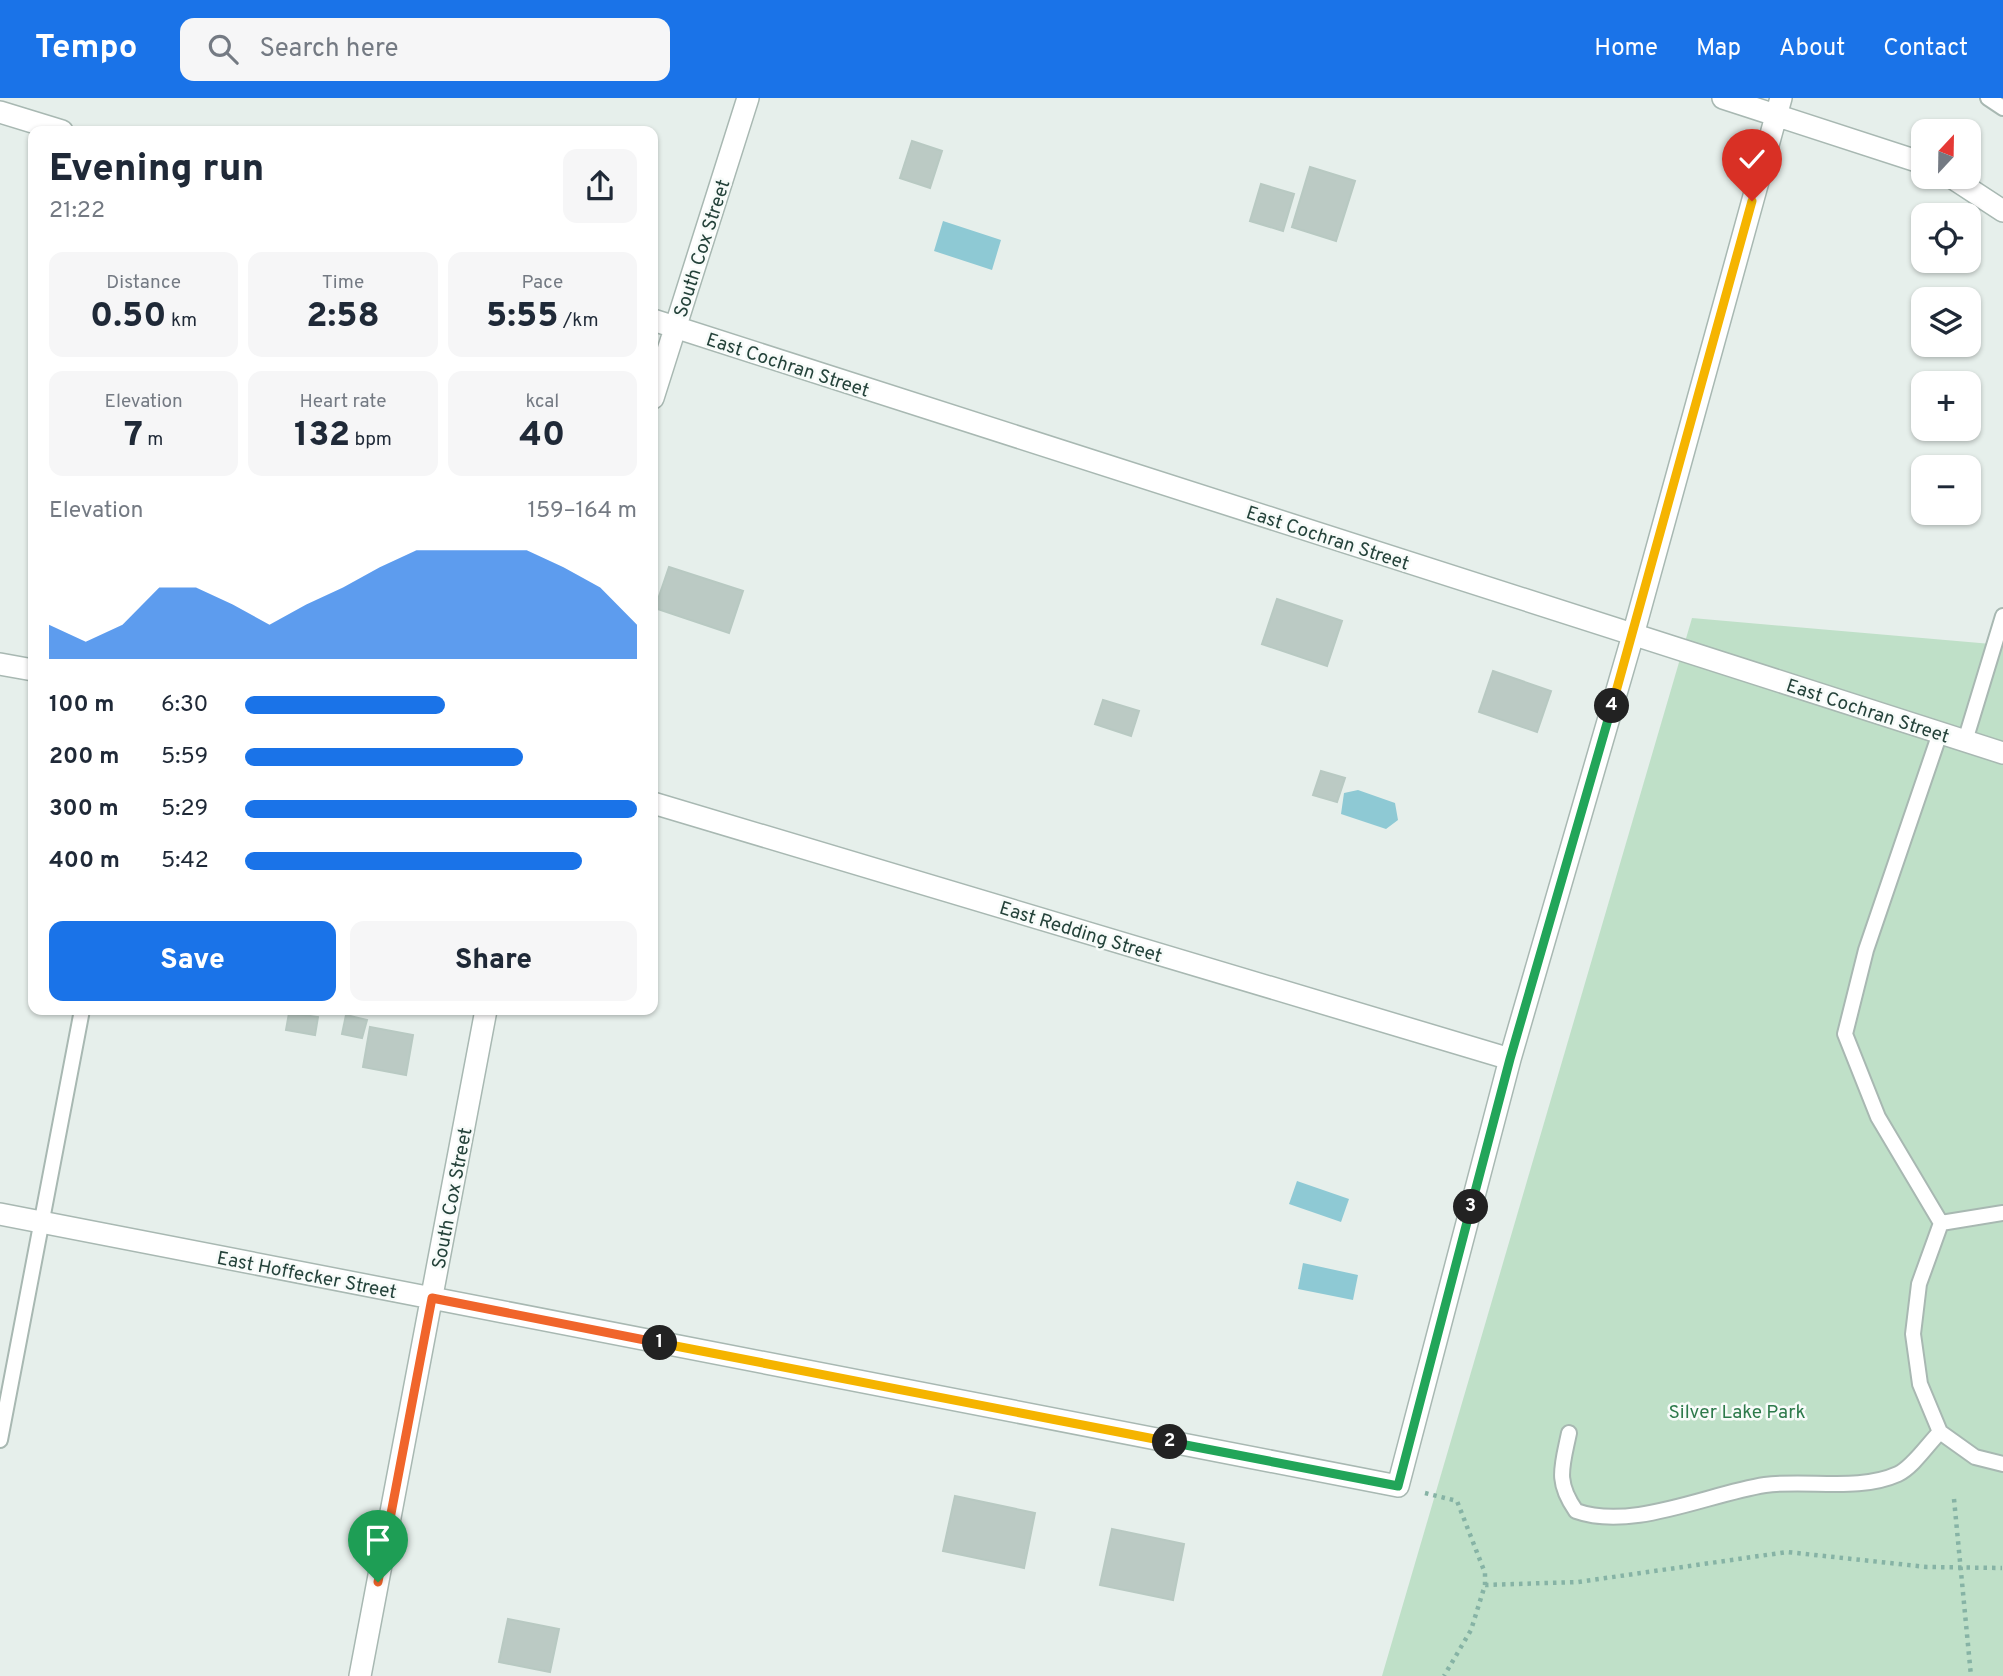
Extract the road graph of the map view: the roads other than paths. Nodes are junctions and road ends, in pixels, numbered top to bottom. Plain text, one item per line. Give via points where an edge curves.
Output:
1 (748, 98) edge
2 (1723, 98) edge
3 (1988, 98) edge
4 (1778, 106) edge
5 (2003, 108) edge
6 (0, 111) edge
7 (46, 126) edge
8 (1911, 158) edge
9 (1969, 189) edge
10 (2003, 211) edge
11 (658, 322) edge
12 (675, 327) junction
13 (658, 382) edge
14 (2003, 616) edge
15 (1633, 635) junction
16 (0, 664) edge
17 (28, 669) edge
18 (1940, 733) junction
19 (1965, 741) junction
20 (2003, 753) edge
21 (658, 804) edge
22 (81, 1015) edge
23 (485, 1015) edge
24 (1510, 1059) junction
25 (2003, 1213) edge
26 (0, 1214) edge
27 (41, 1222) junction
28 (1941, 1223) junction
29 (432, 1298) junction
30 (1940, 1432) junction
31 (1569, 1433) dead end
32 (0, 1440) edge
33 (2003, 1464) edge
34 (360, 1676) edge

1 - 12 street, South Cox Street
2 - 4 street
3 - 5 lane
4 - 8 street
4 - 15 street
6 - 7 street
9 - 10 street
11 - 12 street, East Cochran Street
12 - 13 street, South Cox Street
12 - 15 street, East Cochran Street
14 - 19 lane
15 - 18 street, East Cochran Street
15 - 24 street
16 - 17 street
18 - 19 street, East Cochran Street
18 - 28 lane via 1866,950 1845,1034 1878,1117
19 - 20 street, East Cochran Street
21 - 24 street, East Redding Street
22 - 27 lane
23 - 29 street, South Cox Street
24 - 29 street, East Hoffecker Street via 1398,1486
25 - 28 lane
26 - 27 street, East Hoffecker Street
27 - 29 street, East Hoffecker Street
27 - 32 lane
28 - 30 lane via 1919,1284 1913,1334 1920,1384
29 - 34 street, South Cox Street
30 - 31 lane via 1900,1473 1860,1484 1765,1485 1614,1519 1576,1511 1567,1497 1560,1476
30 - 33 lane via 1975,1457

